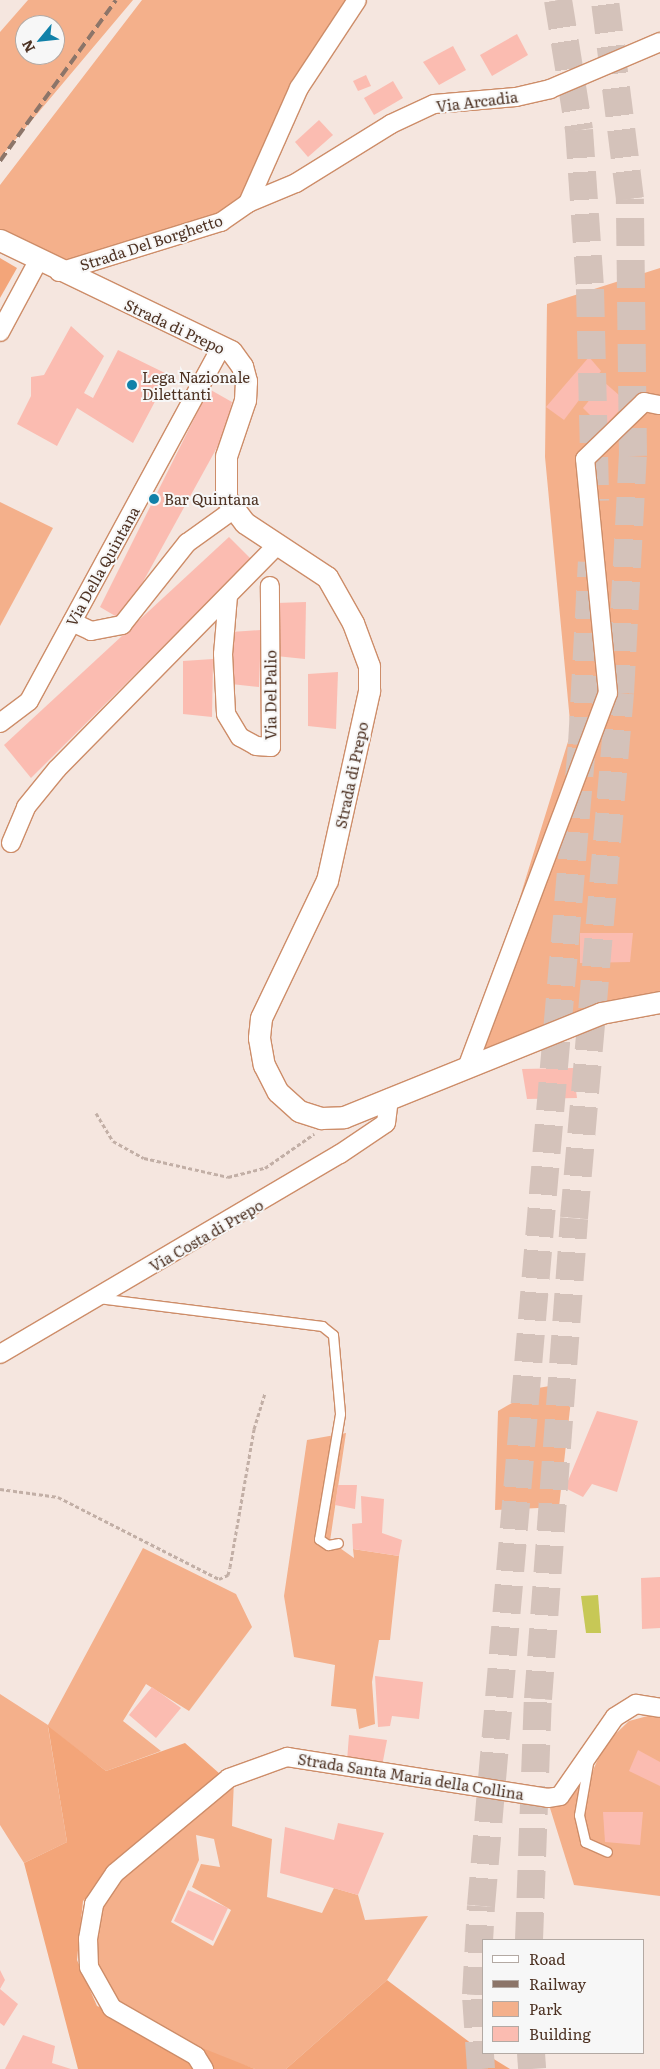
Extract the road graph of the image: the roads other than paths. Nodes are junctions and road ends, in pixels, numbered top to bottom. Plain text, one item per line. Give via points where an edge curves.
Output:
1 (357, 0) edge
2 (660, 42) edge
3 (248, 203) junction
4 (2, 241) edge
5 (38, 261) junction
6 (58, 272) junction
7 (0, 332) edge
8 (222, 347) junction
9 (660, 405) edge
10 (233, 510) junction
11 (278, 544) junction
12 (270, 586) dead end
13 (228, 596) junction
14 (72, 622) junction
15 (0, 723) edge
16 (11, 843) dead end
17 (660, 1002) edge
18 (468, 1065) junction
19 (389, 1098) junction
20 (98, 1298) junction
21 (0, 1354) edge
22 (338, 1543) dead end
23 (660, 1708) edge
24 (591, 1754) junction
25 (607, 1852) dead end
26 (204, 2069) edge

1 - 3 street via 299,88
2 - 3 street, Via Arcadia via 550,89 516,97 434,104 391,124 296,183
3 - 6 street, Strada Del Borghetto via 221,222
4 - 5 street, Strada di Prepo
5 - 6 street, Strada di Prepo
5 - 7 street
6 - 8 street, Strada di Prepo
8 - 10 street, Strada di Prepo via 242,366 246,382 245,400 226,456 226,498
8 - 14 street, Via Della Quintana
9 - 18 street via 644,402 584,460 608,692
10 - 11 street, Strada di Prepo
10 - 14 street via 187,543 122,625 91,631
11 - 13 street
11 - 19 street, Strada di Prepo via 327,577 353,623 368,666 369,691 327,880 261,1018 259,1038 264,1065 278,1092 299,1111 321,1118 344,1117
12 - 13 street, Via Del Palio via 270,746 256,746 240,737 226,714 223,654
13 - 16 street via 57,769 26,808
14 - 15 street, Via Della Quintana via 29,701
17 - 18 street, Strada di Prepo via 601,1013
18 - 19 street, Strada di Prepo
19 - 20 street, Via Costa di Prepo via 386,1123 340,1154
20 - 21 street, Via Costa di Prepo
20 - 22 lane via 322,1326 333,1336 340,1414 319,1539 328,1545
23 - 24 street, Strada Santa Maria della Collina via 636,1704 614,1717
24 - 25 lane via 579,1815 584,1842
24 - 26 street, Strada Santa Maria della Collina via 560,1796 548,1798 287,1756 229,1778 142,1848 115,1873 94,1904 89,1967 112,2008 196,2056

